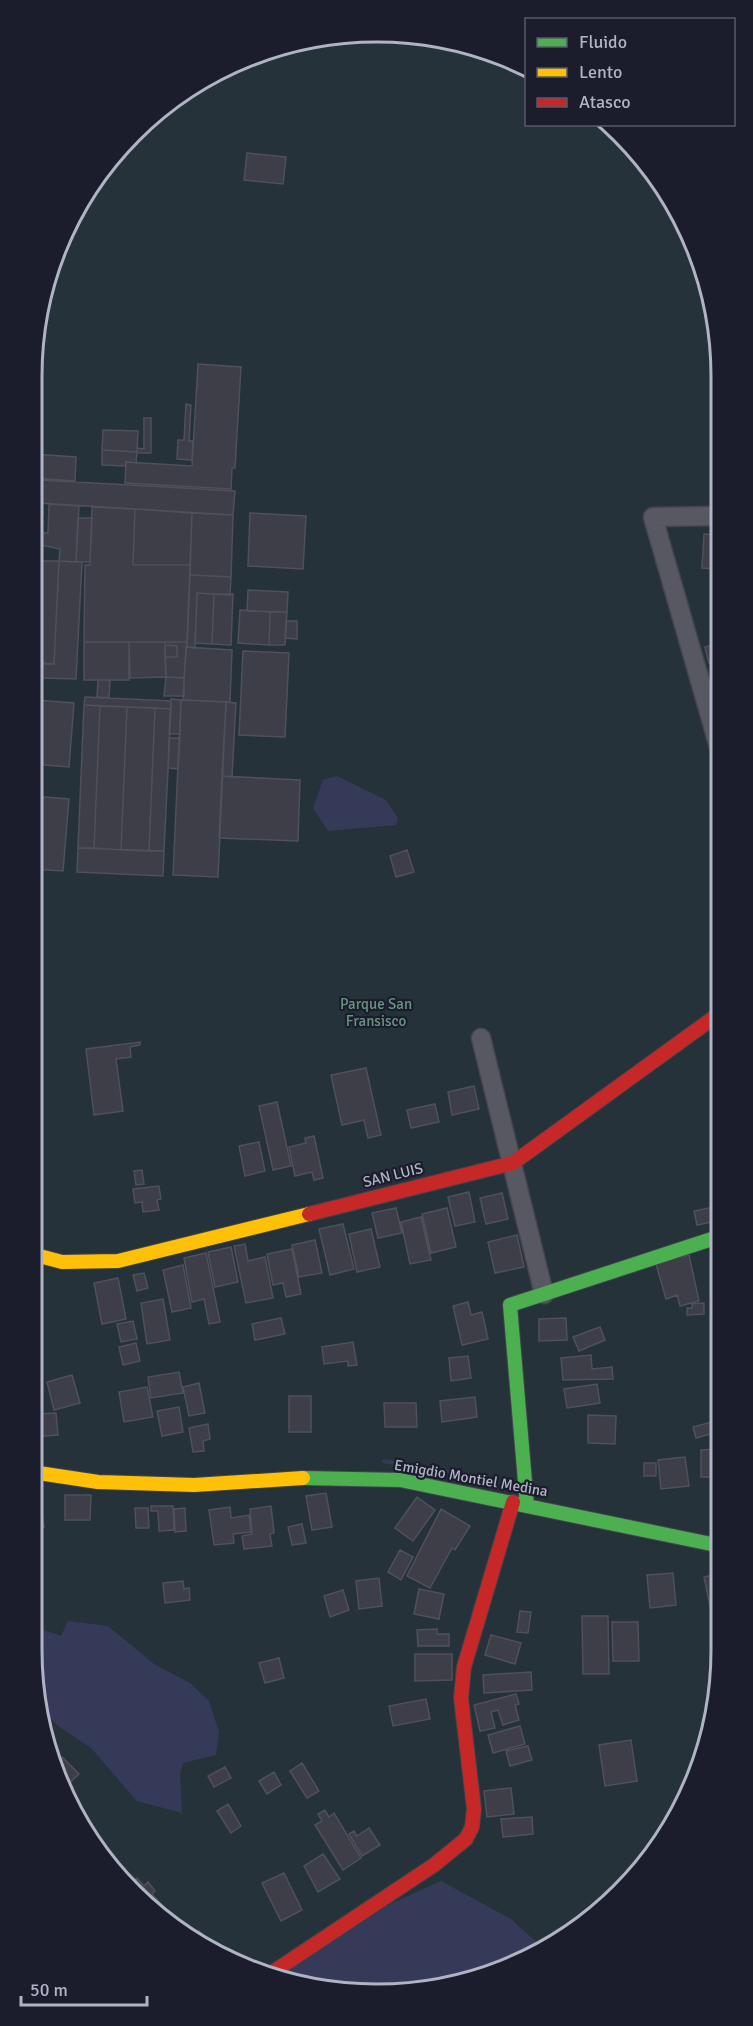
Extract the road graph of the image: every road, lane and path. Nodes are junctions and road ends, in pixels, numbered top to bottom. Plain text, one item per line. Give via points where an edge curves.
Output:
1 (711, 516) edge
2 (711, 719) edge
3 (711, 1019) edge
4 (481, 1038) dead end
5 (513, 1163) junction
6 (711, 1239) edge
7 (42, 1257) edge
8 (543, 1288) junction
9 (42, 1473) edge
10 (513, 1502) junction
11 (527, 1505) junction
12 (711, 1544) edge
13 (278, 1969) edge

1 - 2 street via 653,517
3 - 5 street, SAN LUIS
4 - 5 street
5 - 7 street, SAN LUIS via 118,1261 62,1262
5 - 8 street
6 - 8 street
8 - 11 street via 510,1305
9 - 10 street, Emigdio Montiel Medina via 99,1482 194,1485 326,1477 400,1480
10 - 11 street, Emigdio Montiel Medina
10 - 13 street via 464,1667 461,1698 474,1809 466,1839 434,1865
11 - 12 street, Emigdio Montiel Medina

